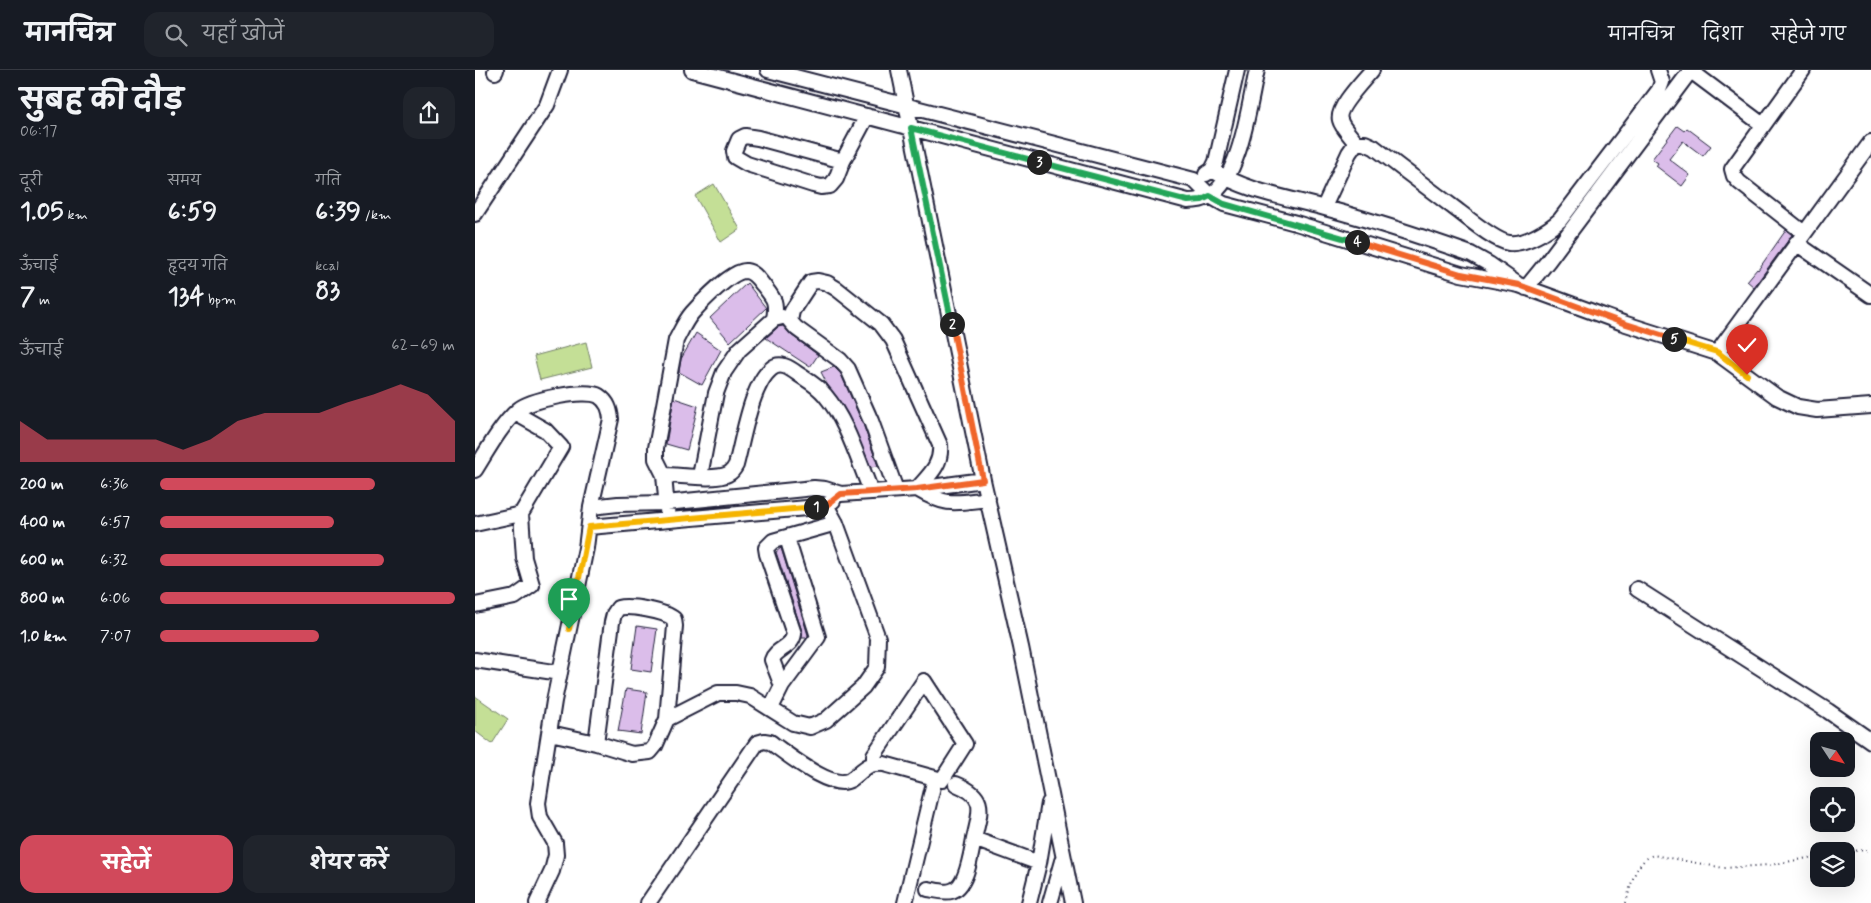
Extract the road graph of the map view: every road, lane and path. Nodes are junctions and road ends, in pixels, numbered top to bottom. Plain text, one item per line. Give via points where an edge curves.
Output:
1 (560, 70) edge
2 (692, 70) edge
3 (768, 70) edge
4 (899, 70) edge
5 (1237, 70) edge
6 (1257, 70) edge
7 (1372, 70) edge
8 (1659, 70) edge
9 (1691, 70) edge
10 (1803, 70) edge
11 (906, 106) junction
12 (867, 116) junction
13 (1763, 124) junction
14 (911, 128) junction
15 (1871, 142) edge
16 (1356, 143) junction
17 (843, 161) junction
18 (1212, 170) junction
19 (1227, 179) junction
20 (1194, 180) junction
21 (1210, 196) junction
22 (1297, 201) junction
23 (1324, 207) junction
24 (475, 214) edge
25 (1351, 216) junction
26 (1288, 221) junction
27 (1421, 237) junction
28 (1800, 238) junction
29 (1346, 239) junction
30 (1413, 260) junction
31 (1523, 286) junction
32 (1871, 295) edge
33 (774, 319) junction
34 (791, 321) junction
35 (1717, 352) junction
36 (1871, 406) edge
37 (515, 413) junction
38 (475, 470) edge
39 (664, 475) junction
40 (700, 476) junction
41 (983, 480) junction
42 (917, 489) junction
43 (896, 490) junction
44 (871, 491) junction
45 (841, 494) junction
46 (988, 500) junction
47 (665, 502) junction
48 (827, 505) junction
49 (591, 507) junction
50 (521, 514) junction
51 (668, 520) junction
52 (836, 523) junction
53 (475, 524) edge
54 (589, 527) junction
55 (787, 538) junction
56 (1637, 589) dead end
57 (475, 605) edge
58 (475, 660) edge
59 (560, 673) junction
60 (782, 686) junction
61 (771, 708) junction
62 (667, 720) junction
63 (550, 733) junction
64 (1871, 741) edge
65 (596, 743) junction
66 (874, 763) junction
67 (935, 778) junction
68 (956, 784) dead end
69 (1050, 794) junction
70 (974, 839) junction
71 (1871, 850) edge
72 (1855, 851) edge
73 (1063, 858) junction
74 (1810, 858) edge
75 (1039, 863) junction
76 (928, 889) dead end
77 (537, 903) edge
78 (648, 903) edge
79 (905, 903) edge
80 (1029, 903) edge
81 (1051, 903) edge
82 (1073, 903) edge
83 (1626, 903) edge

1 - 24 street via 547,105
2 - 12 street
3 - 11 street
4 - 11 street
5 - 18 street
6 - 19 street via 1237,158
7 - 16 street via 1340,114 1340,121
8 - 16 street via 1662,82 1659,90 1561,220 1546,231 1517,243 1508,243 1486,231 1373,147
9 - 13 street
9 - 31 street via 1548,261
10 - 13 street
11 - 14 street
11 - 20 street
12 - 14 street
12 - 17 street
13 - 28 street via 1734,163 1734,176
14 - 21 street via 1188,201
14 - 41 street
15 - 28 street
16 - 23 street
17 - 17 street via 836,179 830,186 821,187 739,161 734,151 739,139 745,136
18 - 19 street
18 - 20 street
19 - 21 street
19 - 22 street
20 - 21 street
21 - 26 street via 1224,204
22 - 23 street
22 - 26 street
23 - 25 street
25 - 27 street
25 - 29 street
26 - 29 street
27 - 30 street
27 - 31 street via 1471,254
28 - 32 street
28 - 35 street
29 - 30 street
30 - 31 street via 1461,274
31 - 35 street via 1623,323
33 - 34 street via 783,317
33 - 39 street via 777,305 773,297 748,271 731,276 691,313 676,340 656,448 656,459
33 - 40 street via 739,350 724,372 716,393
34 - 42 street via 791,311 811,282 818,281 837,289 881,324 893,340 940,445 938,465
34 - 43 street via 849,369
35 - 36 street via 1777,397 1798,407 1817,410
37 - 38 street
37 - 49 street via 535,401 585,393 599,396 609,406 611,419
37 - 50 street via 545,430 561,447
39 - 40 street
39 - 47 street
40 - 44 street via 731,473 759,385 771,369 780,365 787,366 825,394 847,432
41 - 42 street
41 - 46 street
42 - 43 street
42 - 46 street via 943,502
43 - 44 street
44 - 45 street
45 - 47 street via 814,488
45 - 48 street
46 - 69 street
47 - 49 street
47 - 51 street
48 - 51 street
48 - 52 street
49 - 54 street
50 - 53 street
50 - 57 street via 524,558 532,585 515,597
51 - 54 street
52 - 55 street
52 - 61 street via 878,638 877,667 863,687 834,714 809,728 793,723
54 - 59 street
55 - 60 street via 818,637
55 - 60 street via 773,541 766,548 794,634 790,644 772,660
56 - 64 street
58 - 59 street
59 - 63 street
60 - 61 street
61 - 62 street via 736,692 718,693
62 - 65 street via 650,752 632,754
62 - 65 street via 674,619 658,612 625,606 618,608 613,614
63 - 65 street
63 - 77 street via 539,803 540,817 555,843 555,855 552,871
66 - 67 street
66 - 67 street via 873,754 924,681 965,744 942,780
66 - 78 street via 848,781 838,782 819,775 770,742 757,743
67 - 79 street
68 - 70 street via 977,797 980,810
69 - 73 street
69 - 75 street
70 - 75 street
70 - 76 street via 964,880 958,888 951,892
71 - 72 path
73 - 81 street
73 - 82 street
74 - 83 path via 1771,865 1724,868 1653,855 1644,858 1637,868
75 - 80 street

